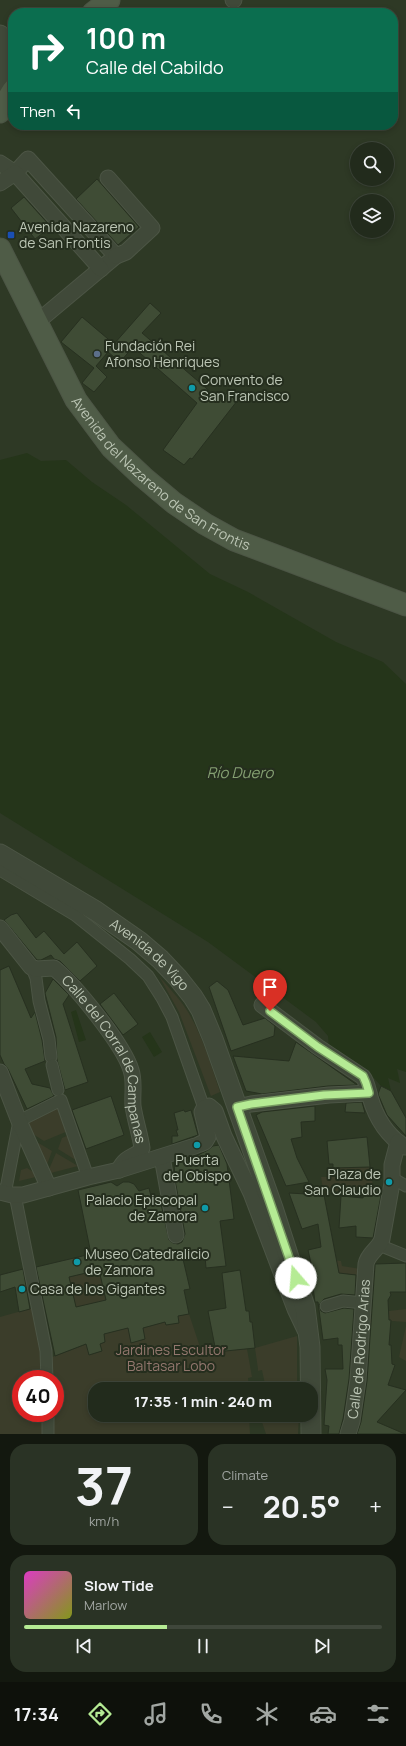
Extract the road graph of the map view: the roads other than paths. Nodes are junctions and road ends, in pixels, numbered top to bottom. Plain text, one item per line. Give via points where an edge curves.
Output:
1 (109, 0) edge
2 (99, 8) edge
3 (0, 35) edge
4 (8, 72) edge
5 (8, 98) edge
6 (0, 112) edge
7 (0, 163) edge
8 (15, 173) junction
9 (108, 178) dead end
10 (0, 183) edge
11 (69, 204) junction
12 (54, 217) junction
13 (0, 249) edge
14 (116, 256) junction
15 (101, 269) junction
16 (36, 323) junction
17 (406, 605) edge
18 (0, 854) edge
19 (0, 870) edge
20 (0, 928) edge
21 (32, 968) junction
22 (262, 1005) dead end
23 (0, 1072) edge
24 (369, 1093) junction
25 (60, 1095) junction
26 (237, 1107) junction
27 (204, 1108) junction
28 (19, 1120) junction
29 (402, 1145) edge
30 (162, 1156) junction
31 (119, 1170) junction
32 (81, 1178) junction
33 (392, 1178) junction
34 (46, 1181) junction
35 (406, 1186) edge
36 (7, 1191) edge
37 (176, 1235) dead end
38 (379, 1245) junction
39 (406, 1256) edge
40 (364, 1303) junction
41 (316, 1308) junction
42 (310, 1339) junction
43 (47, 1370) edge
44 (48, 1422) edge
45 (48, 1434) edge
46 (311, 1434) edge
47 (348, 1434) edge

1 - 2 main road
3 - 4 street
5 - 6 main road
7 - 8 street
8 - 10 street
8 - 11 street via 28,159
8 - 12 street
9 - 14 street via 152,228 126,252
11 - 12 street
11 - 14 street
12 - 15 street
13 - 16 main road, Avenida del Nazareno de San Frontis
14 - 15 street
15 - 16 street
16 - 17 main road, Avenida del Nazareno de San Frontis via 76,400 91,422 112,447 174,503 234,540
18 - 26 street, Avenida de Vigo via 115,923 172,972 193,997 204,1018
19 - 27 street via 75,915 148,976 172,1017
20 - 21 street
21 - 25 street
21 - 31 street, Calle del Corral de Campanas via 55,968 77,991 114,1039 129,1065 133,1083 133,1107 142,1148 139,1153 125,1160
22 - 24 street via 318,1047 363,1076
23 - 28 street
24 - 26 street via 324,1095
24 - 29 street via 381,1124
25 - 28 street
25 - 32 street
26 - 41 street, Avenida de Vigo via 288,1253
27 - 30 street via 202,1115 208,1137 205,1142
27 - 42 street via 209,1106 215,1111 251,1193 295,1309
28 - 34 street
28 - 36 street
29 - 33 street via 392,1165
30 - 31 street
30 - 37 street
31 - 32 street
32 - 34 street
33 - 35 street
33 - 38 street
34 - 36 street via 23,1195
36 - 43 street via 46,1351
38 - 39 street
38 - 40 street, Calle de Rodrigo Arias via 369,1255 366,1264
40 - 41 street via 342,1302
40 - 47 street, Calle de Rodrigo Arias via 357,1386
41 - 42 street, Avenida de Vigo
42 - 46 street, Avenida de Vigo
44 - 45 street

